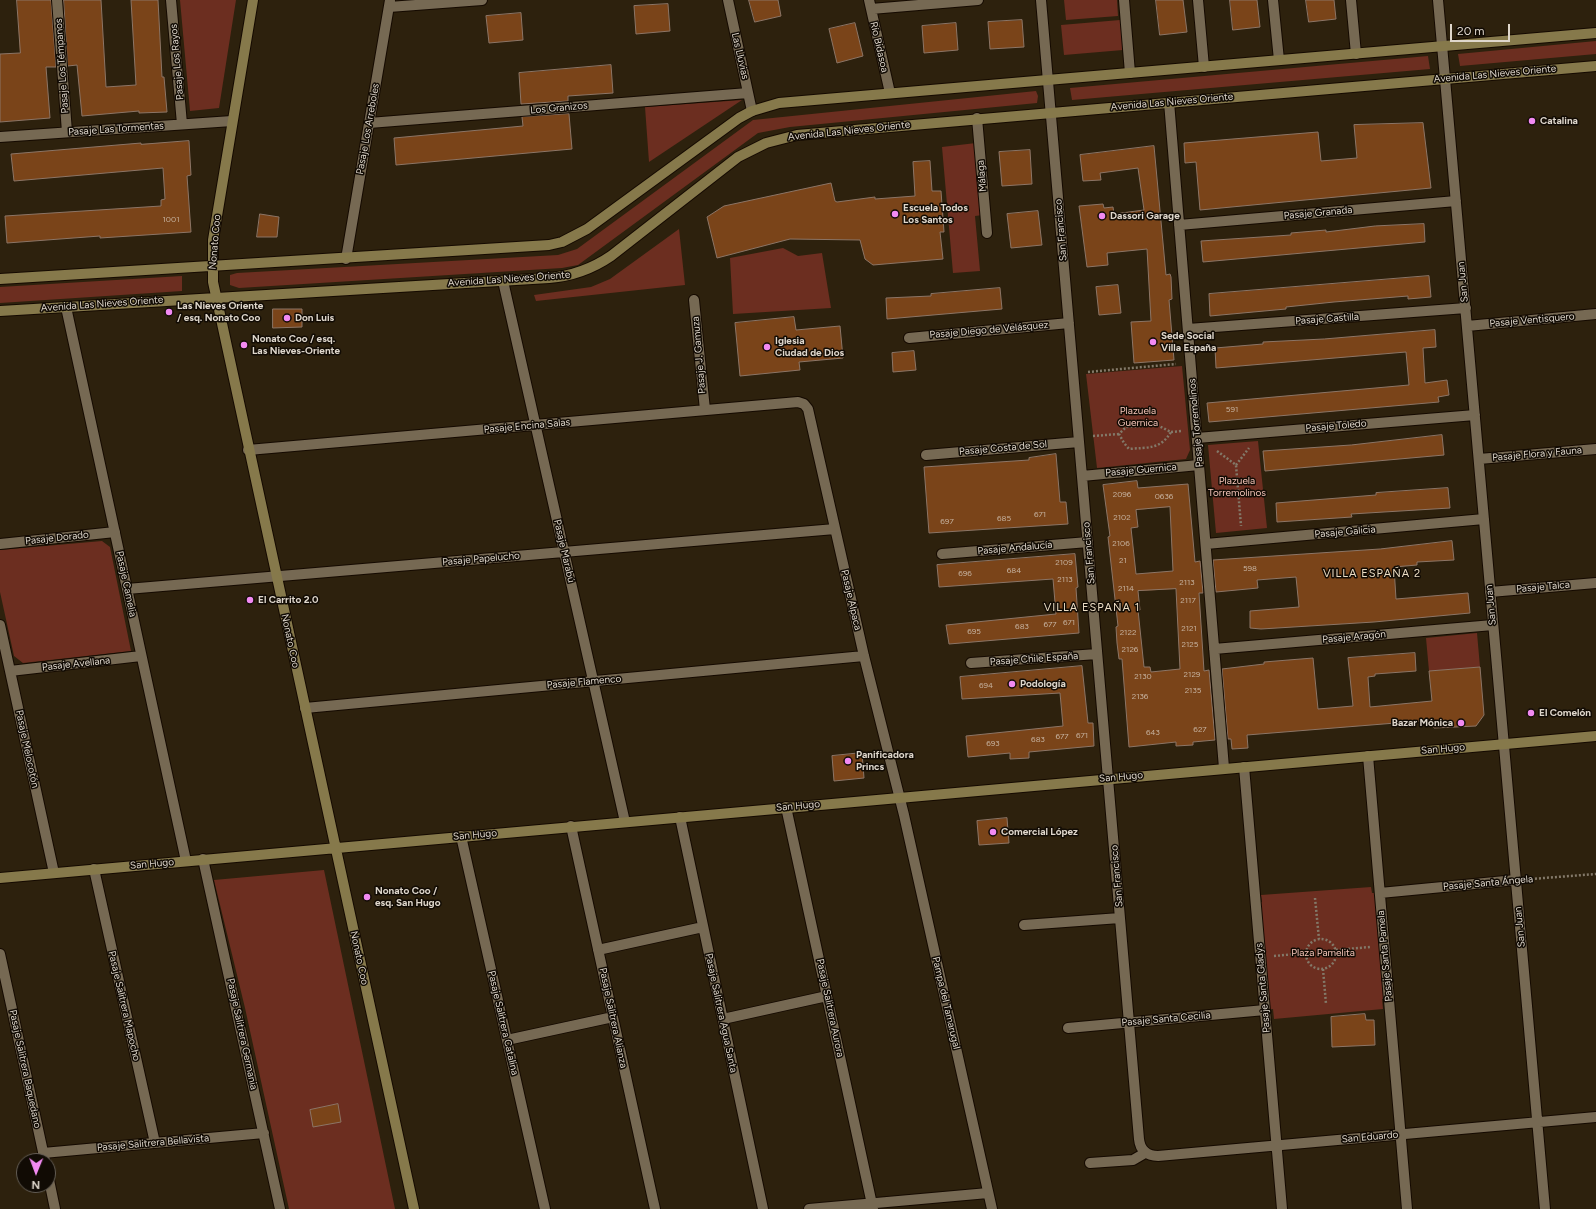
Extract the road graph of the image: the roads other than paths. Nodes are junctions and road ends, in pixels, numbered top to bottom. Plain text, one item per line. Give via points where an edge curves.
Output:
1 (57, 0) edge
2 (171, 0) edge
3 (253, 0) edge
4 (482, 0) edge
5 (728, 0) edge
6 (978, 0) edge
7 (1041, 0) edge
8 (1124, 0) edge
9 (1198, 0) edge
10 (1274, 0) edge
11 (1351, 0) edge
12 (1438, 0) edge
13 (466, 1) edge
14 (390, 3) edge
15 (870, 4) edge
16 (1596, 33) edge
17 (1442, 46) junction
18 (1356, 54) junction
19 (1279, 60) junction
20 (1596, 66) edge
21 (1204, 67) junction
22 (1130, 73) junction
23 (1445, 79) junction
24 (1048, 80) junction
25 (748, 93) junction
26 (890, 93) junction
27 (1169, 102) junction
28 (752, 111) junction
29 (1051, 112) junction
30 (977, 118) junction
31 (232, 121) junction
32 (369, 123) junction
33 (182, 124) junction
34 (68, 132) junction
35 (0, 137) edge
36 (1456, 201) junction
37 (1179, 225) junction
38 (987, 233) dead end
39 (346, 259) junction
40 (212, 267) junction
41 (0, 279) edge
42 (503, 281) junction
43 (215, 297) junction
44 (694, 300) dead end
45 (66, 307) junction
46 (1466, 308) junction
47 (0, 311) edge
48 (1596, 314) edge
49 (1069, 323) junction
50 (1467, 326) junction
51 (1188, 329) junction
52 (909, 338) dead end
53 (804, 404) joint
54 (705, 410) junction
55 (1475, 415) junction
56 (536, 425) junction
57 (1197, 438) junction
58 (1079, 439) junction
59 (1596, 449) edge
60 (248, 450) junction
61 (926, 454) dead end
62 (1479, 459) junction
63 (1199, 465) junction
64 (1082, 476) junction
65 (1484, 519) junction
66 (835, 529) junction
67 (115, 532) junction
68 (1088, 542) junction
69 (0, 544) edge
70 (1206, 544) junction
71 (564, 552) junction
72 (942, 554) dead end
73 (276, 577) junction
74 (1596, 583) edge
75 (127, 590) junction
76 (1490, 592) junction
77 (0, 625) edge
78 (1493, 625) junction
79 (1214, 649) junction
80 (1097, 654) junction
81 (142, 656) junction
82 (864, 656) junction
83 (971, 663) dead end
84 (10, 671) junction
85 (594, 681) junction
86 (305, 708) junction
87 (1596, 736) edge
88 (1504, 744) junction
89 (1368, 756) junction
90 (1244, 767) junction
91 (1224, 768) junction
92 (1108, 778) junction
93 (899, 797) junction
94 (786, 807) junction
95 (680, 817) junction
96 (625, 822) junction
97 (571, 826) junction
98 (461, 836) junction
99 (335, 848) junction
100 (203, 860) junction
101 (186, 861) junction
102 (94, 869) junction
103 (54, 873) junction
104 (0, 878) edge
105 (1516, 880) junction
106 (1380, 893) junction
107 (1120, 918) junction
108 (1024, 925) dead end
109 (703, 927) junction
110 (598, 950) junction
111 (0, 954) edge
112 (4, 994) edge
113 (827, 996) junction
114 (1265, 1010) junction
115 (613, 1017) junction
116 (723, 1019) junction
117 (1129, 1022) junction
118 (1068, 1028) dead end
119 (507, 1040) junction
120 (1596, 1117) edge
121 (1537, 1123) junction
122 (264, 1133) junction
123 (1400, 1135) junction
124 (155, 1143) junction
125 (1277, 1146) junction
126 (1145, 1152) junction
127 (43, 1153) edge
128 (56, 1155) edge
129 (1090, 1163) dead end
130 (52, 1193) edge
131 (988, 1193) junction
132 (873, 1206) edge
133 (55, 1209) edge
134 (280, 1209) edge
135 (414, 1209) edge
136 (545, 1209) edge
137 (656, 1209) edge
138 (763, 1209) edge
139 (809, 1209) edge
140 (992, 1209) edge
141 (1282, 1209) edge
142 (1407, 1209) edge
143 (1544, 1209) edge

1 - 34 street, Pasaje Los Témpanos
2 - 33 street, Pasaje Los Rayos
3 - 31 street, Nonato Coo
4 - 13 street
5 - 25 street, Las Lluvias
6 - 15 street
7 - 24 street, San Francisco
8 - 22 street
9 - 21 street
10 - 19 street
11 - 18 street
12 - 17 street, San Juan
13 - 14 street
14 - 32 street, Pasaje Los Arreboles
15 - 26 street, Río Bidasoa
16 - 17 street
17 - 18 street
17 - 23 street, San Juan
18 - 19 street
19 - 21 street
20 - 23 street, Avenida Las Nieves Oriente
21 - 22 street
22 - 24 street
23 - 27 street, Avenida Las Nieves Oriente
23 - 36 street, San Juan
24 - 26 street
24 - 29 street, San Francisco
25 - 28 street, Las Lluvias
25 - 32 street, Los Granizos
26 - 28 street via 793,101
27 - 29 street, Avenida Las Nieves Oriente
27 - 37 street, Pasaje Torremolinos
28 - 39 street via 726,126 587,229 562,242 537,246
29 - 30 street, Avenida Las Nieves Oriente
29 - 49 street, San Francisco
30 - 38 street, Málaga
30 - 42 street, Avenida Las Nieves Oriente via 797,135 766,143 738,157 598,265 561,277
31 - 33 street, Pasaje Las Tormentas
31 - 40 street, Nonato Coo via 213,240
32 - 39 street, Pasaje Los Arreboles
33 - 34 street, Pasaje Las Tormentas
34 - 35 street, Pasaje Las Tormentas
36 - 37 street, Pasaje Granada
36 - 46 street, San Juan
37 - 51 street, Pasaje Torremolinos
39 - 40 street
40 - 41 street
40 - 43 street, Nonato Coo
42 - 43 street, Avenida Las Nieves Oriente
42 - 56 street, Pasaje Marabú
43 - 45 street, Avenida Las Nieves Oriente
43 - 60 street, Nonato Coo
44 - 54 street, Pasaje J. Gamuza
45 - 47 street, Avenida Las Nieves Oriente
45 - 67 street, Pasaje Camelia
46 - 50 street, San Juan
46 - 51 street, Pasaje Castilla
48 - 50 street, Pasaje Ventisquero
49 - 52 street, Pasaje Diego de Velásquez
49 - 58 street, San Francisco
50 - 55 street, San Juan
51 - 57 street, Pasaje Torremolinos
53 - 54 street, Pasaje Encina Salas via 798,402
53 - 66 street, Pasaje Alpaca via 808,409
54 - 56 street, Pasaje Encina Salas
55 - 57 street, Pasaje Toledo
55 - 62 street, San Juan
56 - 60 street, Pasaje Encina Salas
56 - 71 street, Pasaje Marabú
57 - 63 street, Pasaje Torremolinos
58 - 61 street, Pasaje Costa de Sol
58 - 64 street, San Francisco
59 - 62 street, Pasaje Flora y Fauna
60 - 73 street, Nonato Coo
62 - 65 street, San Juan
63 - 64 street, Pasaje Guernica
63 - 70 street, Pasaje Torremolinos
64 - 68 street, San Francisco
65 - 70 street, Pasaje Galicia
65 - 76 street, San Juan
66 - 71 street, Pasaje Papelucho
66 - 82 street, Pasaje Alpaca
67 - 69 street, Pasaje Dorado
67 - 75 street, Pasaje Camelia
68 - 72 street, Pasaje Andalucía
68 - 80 street, San Francisco
70 - 79 street, Pasaje Torremolinos
71 - 73 street, Pasaje Papelucho
71 - 85 street, Pasaje Marabú
73 - 75 street, Pasaje Papelucho
73 - 86 street, Nonato Coo
74 - 76 street, Pasaje Talca
75 - 81 street, Pasaje Camelia
76 - 78 street, San Juan
77 - 84 street, Pasaje Melocotón
78 - 79 street, Pasaje Aragón
78 - 88 street, San Juan
79 - 91 street, Pasaje Torremolinos
80 - 83 street, Pasaje Chile España
80 - 92 street, San Francisco
81 - 84 street, Pasaje Avellana
81 - 101 street, Pasaje Camelia
82 - 85 street, Pasaje Flamenco
82 - 93 street, Pasaje Alpaca
84 - 103 street, Pasaje Melocotón
85 - 86 street, Pasaje Flamenco
85 - 96 street, Pasaje Marabú
86 - 99 street, Nonato Coo
87 - 88 street, San Hugo
88 - 89 street, San Hugo
88 - 105 street, San Juan
89 - 90 street, San Hugo
89 - 106 street, Pasaje Santa Pamela
90 - 91 street, San Hugo
90 - 114 street, Pasaje Santa Gladys
91 - 92 street, San Hugo
92 - 93 street, San Hugo
92 - 107 street, San Francisco
93 - 94 street, San Hugo
93 - 131 street, Pampa del Tamarugal
94 - 95 street, San Hugo
94 - 113 street, Pasaje Salitrera Aurora
95 - 96 street, San Hugo
95 - 109 street, Pasaje Salitrera Agua Santa
96 - 97 street, San Hugo
97 - 98 street, San Hugo
97 - 110 street, Pasaje Salitrera Alianza
98 - 99 street, San Hugo
98 - 119 street, Pasaje Salitrera Catalina
99 - 100 street, San Hugo
99 - 135 street, Nonato Coo
100 - 101 street, San Hugo
100 - 122 street, Pasaje Salitrera Germania
101 - 102 street, San Hugo
102 - 103 street, San Hugo
102 - 124 street, Pasaje Salitrera Mapocho
103 - 104 street, San Hugo
105 - 106 street, Pasaje Santa Ángela
105 - 121 street, San Juan
106 - 123 street, Pasaje Santa Pamela
107 - 108 street
107 - 117 street, San Francisco
109 - 110 street
109 - 116 street, Pasaje Salitrera Agua Santa
110 - 115 street, Pasaje Salitrera Alianza
111 - 112 street, Pasaje Salitrera Baquedano
112 - 127 street, Pasaje Salitrera Baquedano
113 - 116 street
113 - 132 street, Pasaje Salitrera Aurora
114 - 117 street, Pasaje Santa Cecilia
114 - 125 street, Pasaje Santa Gladys
115 - 119 street
115 - 137 street, Pasaje Salitrera Alianza
116 - 138 street, Pasaje Salitrera Agua Santa
117 - 118 street, Pasaje Santa Cecilia
117 - 126 street, San Francisco via 1139,1144
119 - 136 street, Pasaje Salitrera Catalina
120 - 121 street, San Eduardo
121 - 123 street, San Eduardo
121 - 143 street, San Juan
122 - 124 street, Pasaje Salitrera Bellavista
122 - 134 street, Pasaje Salitrera Germania
123 - 125 street, San Eduardo
123 - 142 street, Pasaje Santa Pamela
124 - 128 street, Pasaje Salitrera Bellavista
125 - 126 street, San Eduardo via 1158,1156
125 - 141 street, Pasaje Santa Gladys
126 - 129 street via 1133,1160
130 - 133 street
131 - 132 street
131 - 140 street, Pampa del Tamarugal
132 - 139 street

